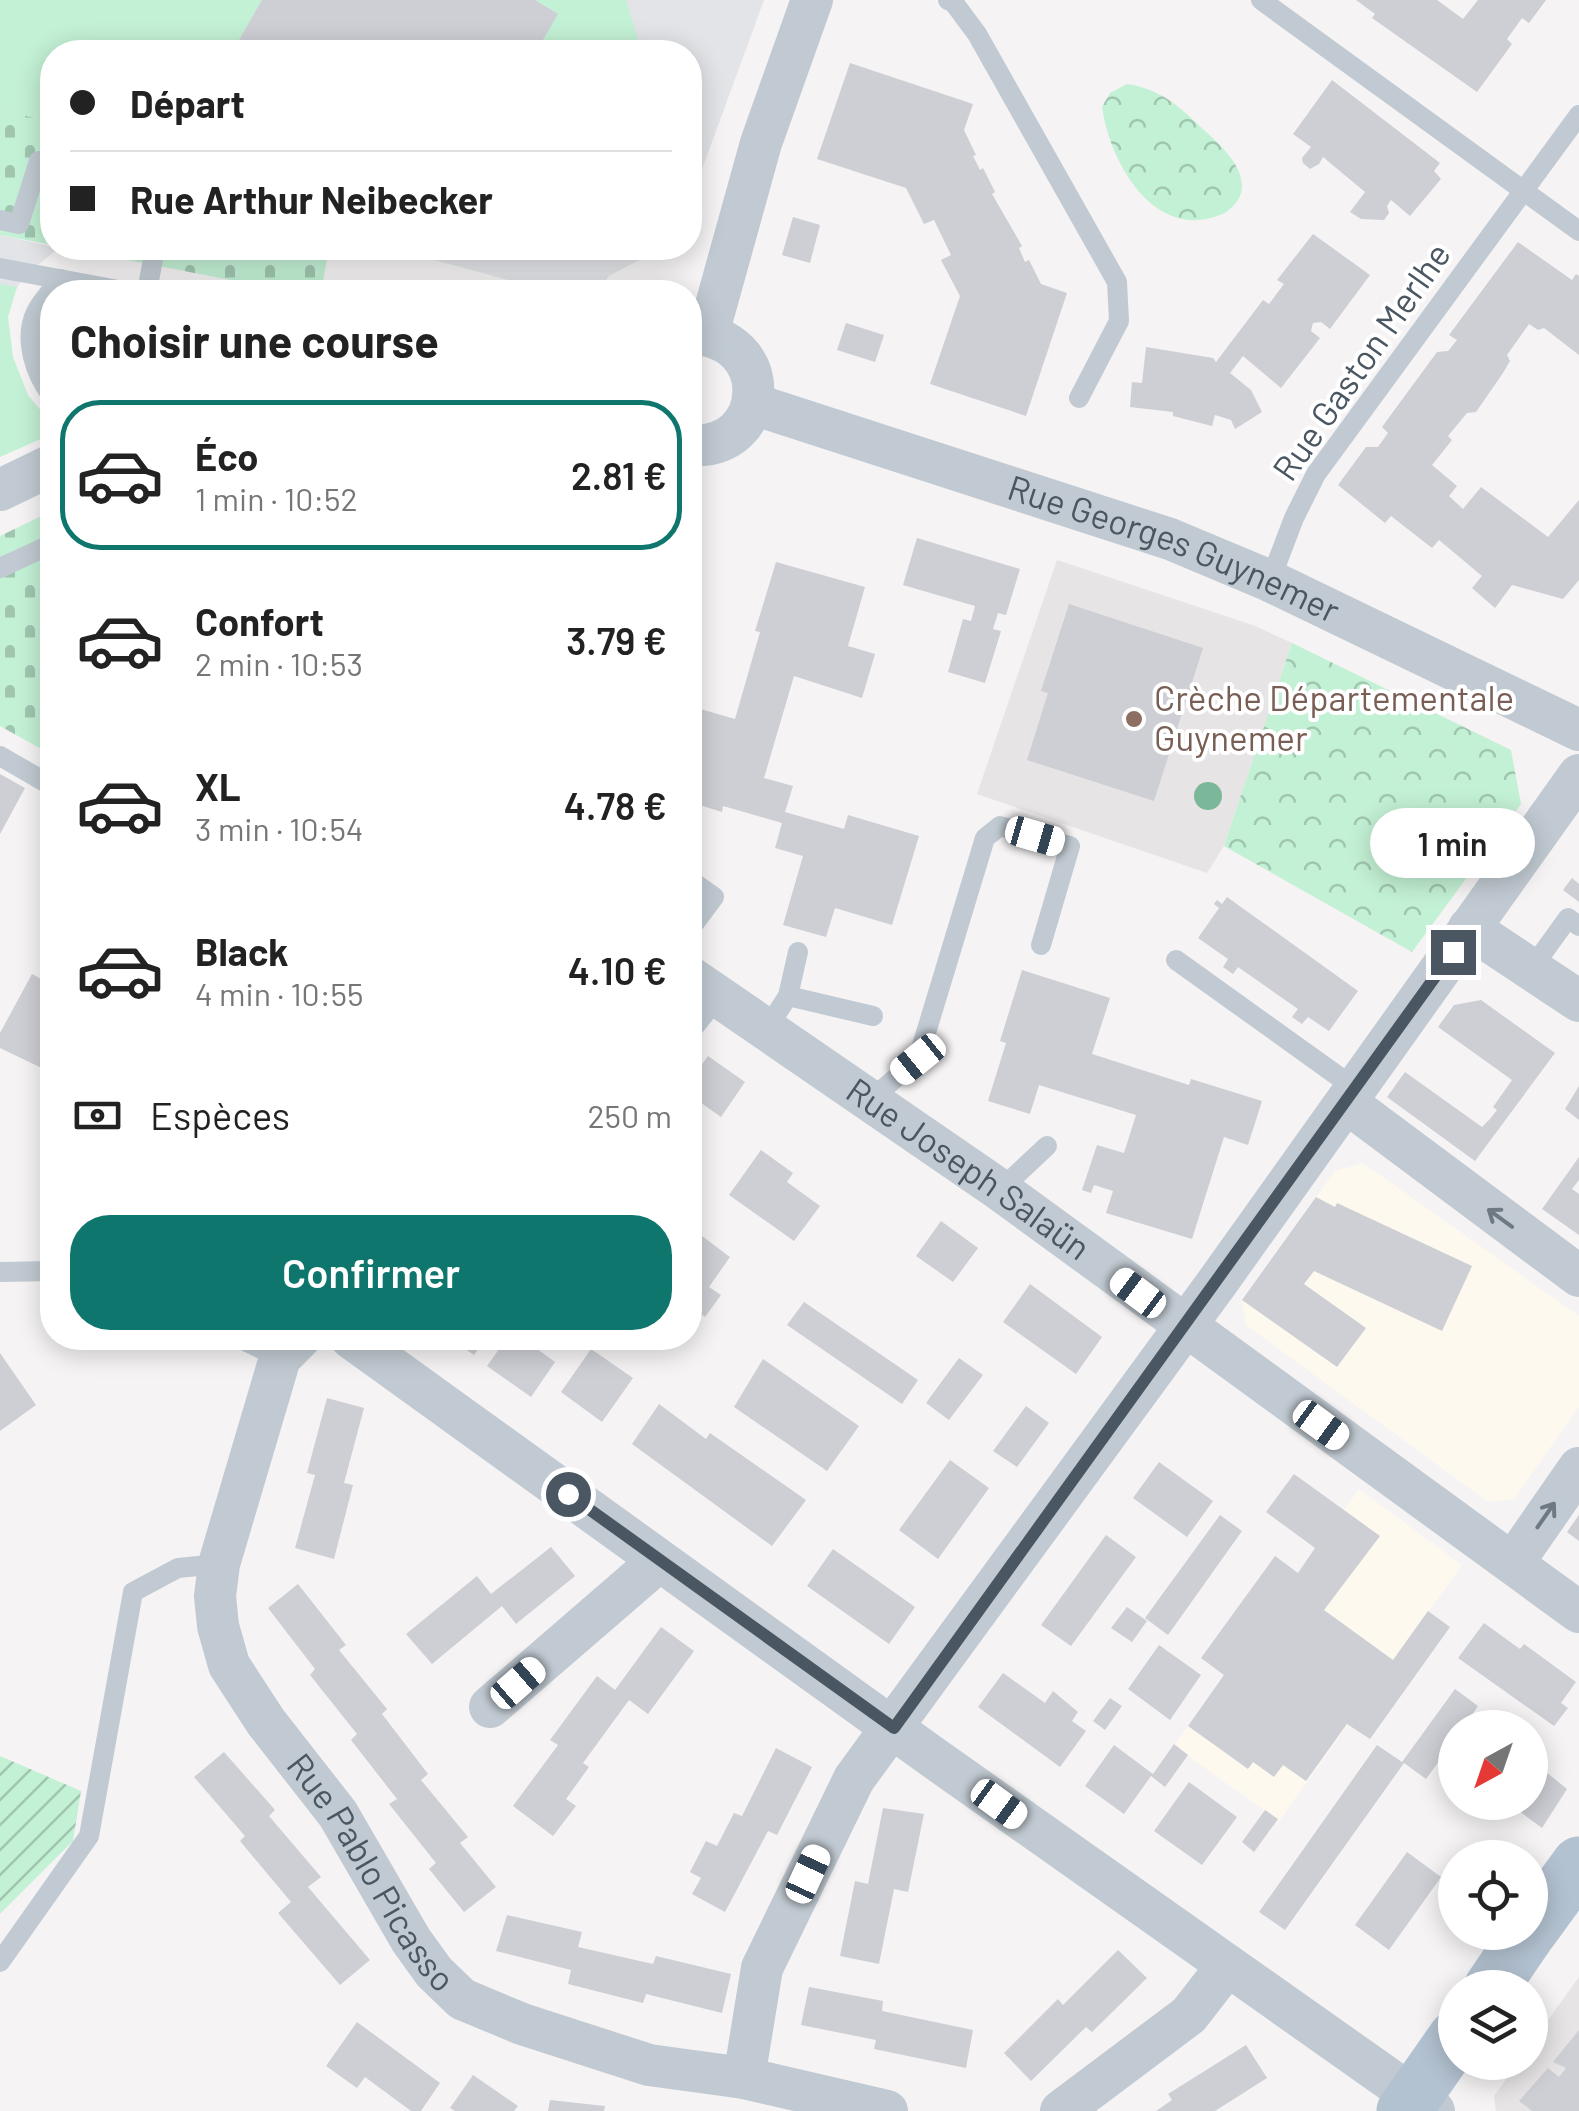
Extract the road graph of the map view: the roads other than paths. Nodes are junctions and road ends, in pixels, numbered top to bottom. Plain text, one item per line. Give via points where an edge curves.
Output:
1 (812, 0) edge
2 (948, 0) edge
3 (1261, 0) edge
4 (1579, 114) edge
5 (40, 161) edge
6 (1524, 190) junction
7 (0, 220) edge
8 (1579, 230) edge
9 (0, 268) edge
10 (60, 279) joint
11 (65, 280) edge
12 (40, 306) edge
13 (702, 325) edge
14 (702, 335) edge
15 (40, 380) edge
16 (1080, 398) dead end
17 (753, 404) junction
18 (702, 444) edge
19 (40, 471) edge
20 (0, 490) edge
21 (40, 550) edge
22 (0, 568) edge
23 (1270, 581) junction
24 (1579, 730) edge
25 (0, 756) edge
26 (1579, 775) edge
27 (40, 779) edge
28 (702, 888) edge
29 (702, 912) edge
30 (1579, 926) edge
31 (1469, 928) junction
32 (1041, 946) dead end
33 (798, 952) dead end
34 (1176, 960) dead end
35 (1532, 968) junction
36 (704, 987) edge
37 (1579, 1001) edge
38 (777, 1013) junction
39 (873, 1016) dead end
40 (1351, 1096) junction
41 (870, 1100) junction
42 (1047, 1146) dead end
43 (1000, 1190) junction
44 (40, 1271) edge
45 (0, 1272) edge
46 (1579, 1276) edge
47 (1184, 1326) junction
48 (289, 1350) edge
49 (367, 1350) edge
50 (1579, 1468) edge
51 (660, 1560) junction
52 (1513, 1563) junction
53 (218, 1564) junction
54 (1579, 1612) edge
55 (490, 1707) dead end
56 (894, 1728) junction
57 (1579, 1864) edge
58 (1548, 1907) edge
59 (0, 1962) edge
60 (1227, 1966) junction
61 (1438, 2068) edge
62 (744, 2078) junction
63 (1417, 2106) edge
64 (887, 2111) edge
65 (1061, 2111) edge

1 - 13 street
2 - 16 lane via 977,34 1116,282 1119,321
3 - 6 lane
4 - 6 lane, Rue Gaston Merlhe
5 - 7 lane via 20,224
6 - 8 lane
6 - 23 lane, Rue Gaston Merlhe via 1316,474
9 - 10 lane
10 - 11 lane
12 - 15 lane via 31,347
14 - 17 street via 730,342 746,359
17 - 18 street via 732,436
17 - 23 street, Rue Georges Guynemer via 1170,539
19 - 20 street
21 - 22 lane
23 - 24 street, Rue Georges Guynemer
25 - 27 lane
26 - 31 street
28 - 29 lane via 714,896
30 - 35 lane via 1568,918
31 - 35 street
31 - 40 street
32 - 41 lane via 1070,846 1000,826 985,838 918,1059
33 - 38 lane
34 - 40 lane
35 - 37 street
36 - 38 street, Rue Joseph Salaün
38 - 39 lane
38 - 41 street, Rue Joseph Salaün
46 -> 40 street
40 - 47 street
41 - 43 street, Rue Joseph Salaün
42 - 43 lane
43 - 47 street, Rue Joseph Salaün
44 - 45 lane
47 - 52 street, Rue Joseph Salaün
47 - 56 street
48 - 53 street, Rue Pablo Picasso
49 - 51 street
52 -> 50 street
51 - 55 street
51 - 56 street
52 - 54 street, Rue Joseph Salaün
53 - 59 lane via 178,1568 133,1592 89,1836
53 - 62 street, Rue Pablo Picasso via 218,1626 229,1665 338,1814 434,1972 462,1999 522,2024 648,2065
56 - 60 street
56 - 62 street via 854,1779 762,1968
57 - 58 main road
60 - 63 street
60 - 65 street via 1189,2015
61 - 63 main road
62 - 64 street, Rue Pablo Picasso

